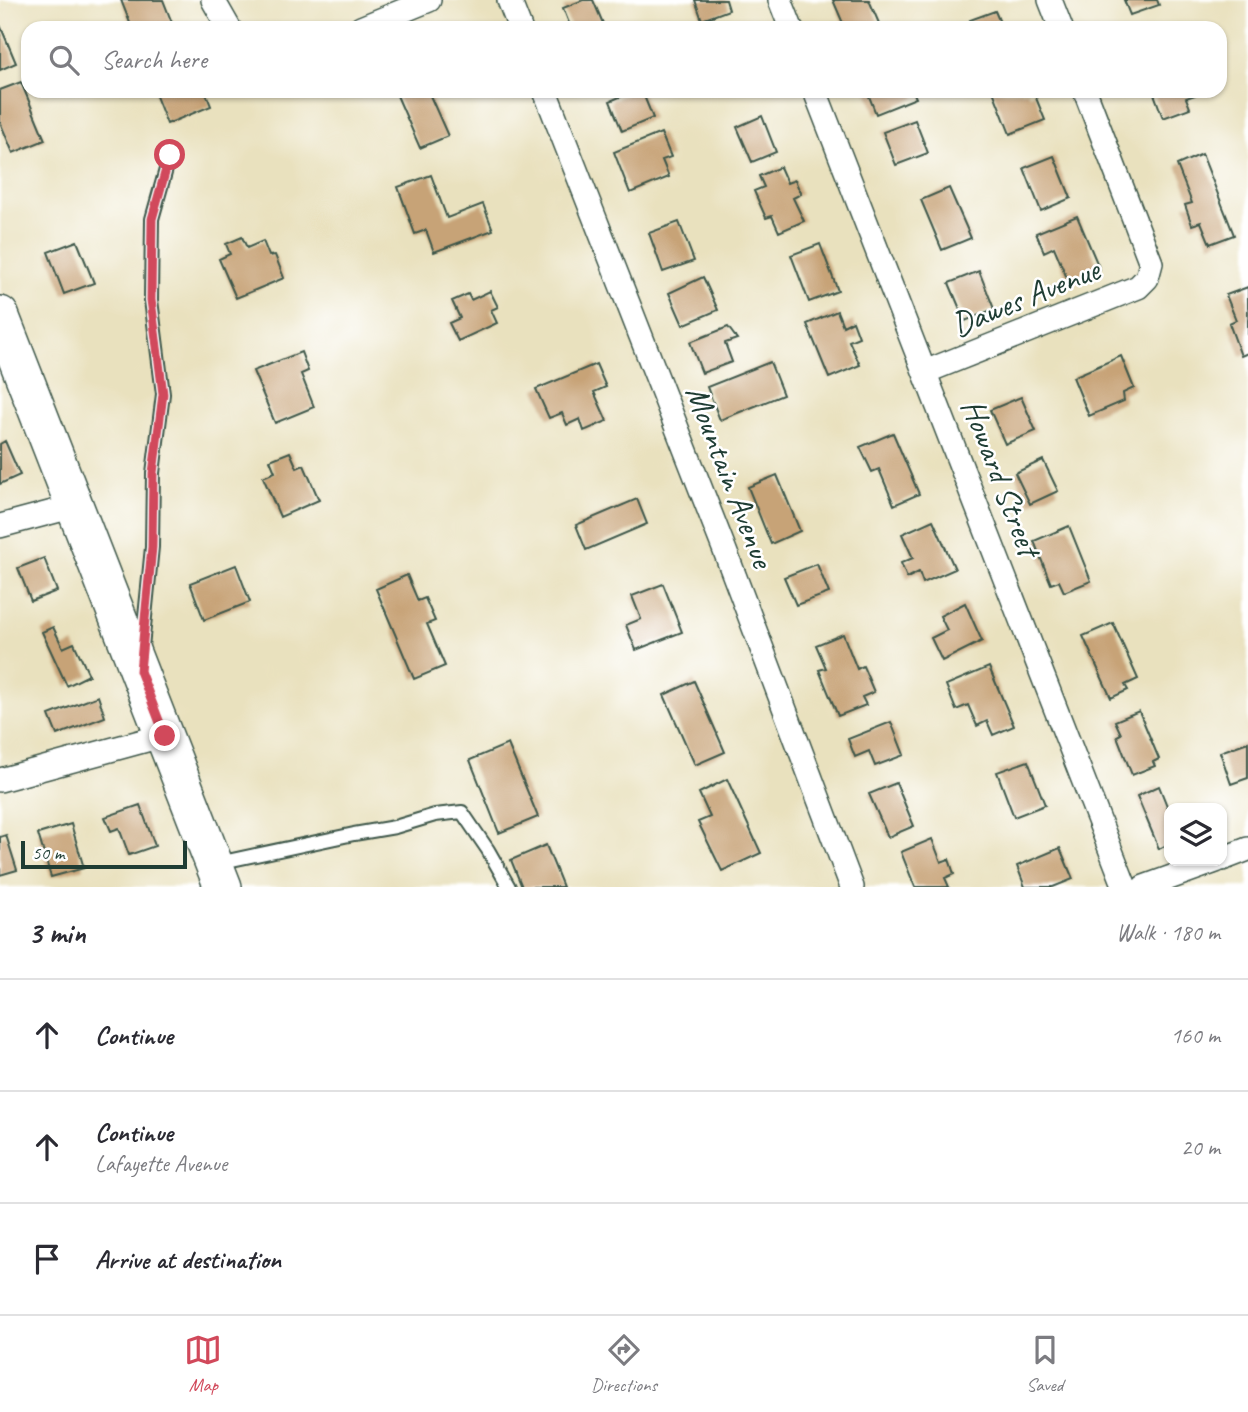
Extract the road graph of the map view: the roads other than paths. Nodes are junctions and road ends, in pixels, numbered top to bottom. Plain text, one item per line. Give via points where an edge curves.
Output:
1 (213, 0) edge
2 (429, 0) edge
3 (509, 0) edge
4 (780, 0) edge
5 (1050, 0) edge
6 (225, 21) edge
7 (378, 21) edge
8 (517, 21) edge
9 (788, 21) edge
10 (1058, 21) edge
11 (548, 98) edge
12 (818, 98) edge
13 (1088, 98) edge
14 (170, 155) dead end
15 (0, 315) edge
16 (925, 372) junction
17 (75, 506) junction
18 (0, 526) edge
19 (140, 671) junction
20 (165, 736) junction
21 (0, 780) edge
22 (1248, 849) edge
23 (1227, 857) edge
24 (1202, 866) edge
25 (219, 876) edge
26 (509, 887) edge
27 (852, 887) edge
28 (1125, 887) edge
29 (1144, 887) edge

1 - 6 street
2 - 7 street
3 - 8 street
4 - 9 street
5 - 10 street
11 - 27 street, Mountain Avenue
12 - 16 street, Howard Street
13 - 16 street, Dawes Avenue via 1151,263 1147,278 1139,287
14 - 19 lane via 152,219 151,300 163,394
15 - 17 main road
16 - 28 street, Howard Street
17 - 18 street
17 - 19 main road
19 - 20 main road
20 - 21 street
20 - 25 main road
22 - 23 street
24 - 29 street
25 - 26 lane via 354,834 462,812

